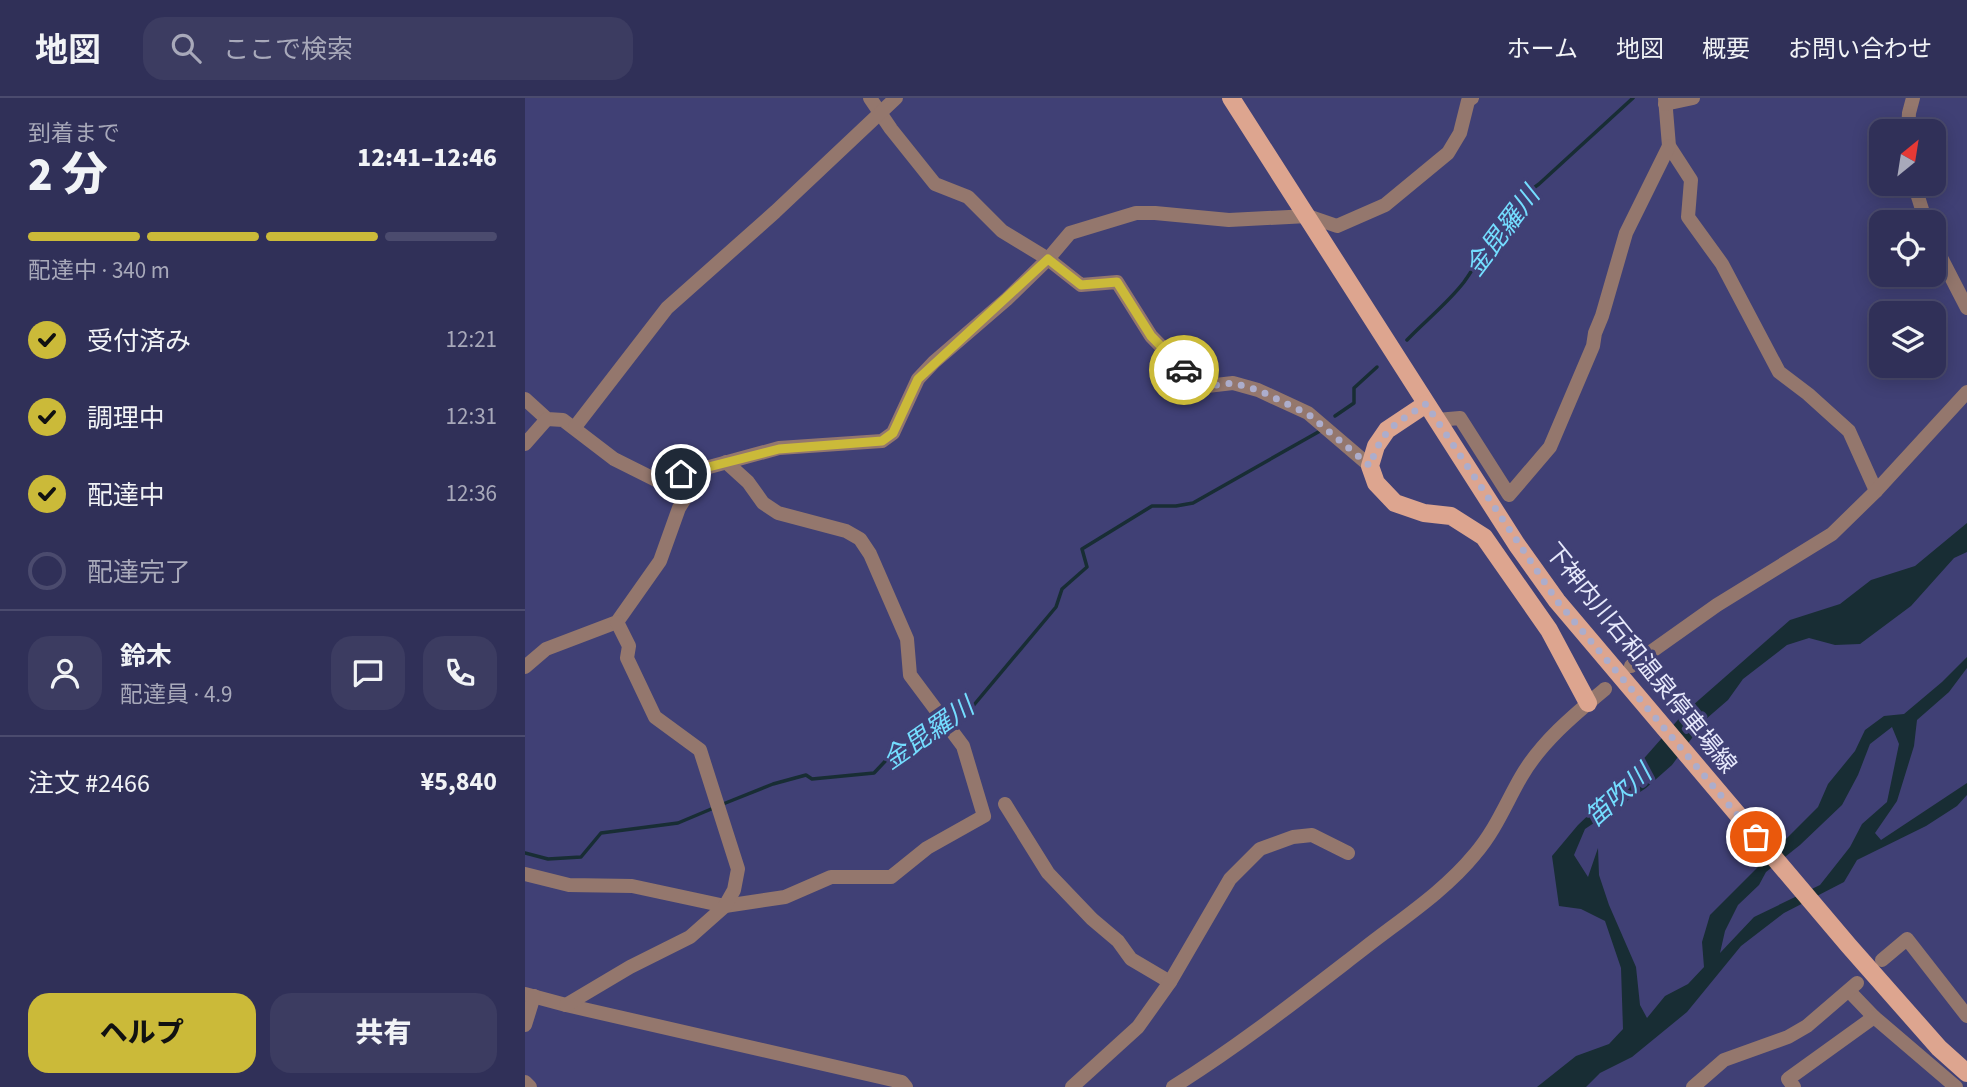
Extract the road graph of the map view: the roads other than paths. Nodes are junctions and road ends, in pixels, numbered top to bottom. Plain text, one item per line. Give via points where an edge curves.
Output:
1 (870, 98) edge
2 (896, 98) edge
3 (1231, 98) edge
4 (1472, 98) edge
5 (1693, 98) edge
6 (1913, 98) edge
7 (1665, 101) edge
8 (880, 113) junction
9 (1909, 119) edge
10 (1669, 146) junction
11 (1308, 216) junction
12 (1048, 259) junction
13 (1946, 267) edge
14 (1967, 307) edge
15 (1967, 392) edge
16 (525, 399) edge
17 (1426, 404) junction
18 (547, 419) junction
19 (1437, 420) junction
20 (575, 427) junction
21 (525, 444) edge
22 (726, 462) junction
23 (1370, 466) junction
24 (704, 468) junction
25 (1876, 491) junction
26 (617, 622) junction
27 (1631, 666) dead end
28 (525, 667) edge
29 (1605, 688) dead end
30 (1588, 703) junction
31 (1005, 804) dead end
32 (1348, 853) dead end
33 (525, 874) edge
34 (725, 906) junction
35 (1882, 960) dead end
36 (1170, 982) junction
37 (529, 995) edge
38 (566, 1005) junction
39 (1967, 1016) edge
40 (1874, 1017) junction
41 (525, 1025) edge
42 (1967, 1073) edge
43 (525, 1082) edge
44 (530, 1087) edge
45 (906, 1087) edge
46 (1072, 1087) edge
47 (1173, 1087) edge
48 (1693, 1087) edge
49 (1794, 1087) edge
50 (1956, 1087) edge

1 - 8 street
2 - 8 street
3 - 11 main road, 下神内川石和温泉停車場線
4 - 11 street via 1460,133 1447,153 1385,205 1337,226
5 - 7 street
6 - 9 street
7 - 10 street
8 - 12 street via 935,184 968,197 1002,231
8 - 20 street via 667,308
10 - 19 street via 1626,233 1594,346 1550,447 1509,495 1460,418
10 - 25 street via 1691,180 1688,217 1722,264 1779,372 1849,431
11 - 12 street via 1229,220 1136,214 1070,233
11 - 17 main road, 下神内川石和温泉停車場線
12 - 22 street via 918,379 893,433 882,441 779,449
12 - 23 street via 1081,285 1117,282 1151,336 1192,378 1207,386 1233,383 1258,390 1308,414
13 - 14 street
15 - 25 street
16 - 18 street
17 - 19 main road, 下神内川石和温泉停車場線
17 - 23 main road via 1387,430
18 - 20 street
18 - 21 street
19 - 42 main road, 下神内川石和温泉停車場線 via 1557,601 1845,940 1939,1048
20 - 24 street via 614,459 658,481
22 - 24 street
22 - 34 street via 778,513 860,539 907,639 910,675 963,746 984,816 927,848 891,877 831,877 785,897
23 - 30 main road via 1376,483 1395,503 1451,516 1484,537 1549,630
24 - 26 street via 680,508 660,561
25 - 27 street via 1832,534 1699,617
26 - 28 street via 545,649
26 - 34 street via 629,646 627,658 655,717 701,750 738,869
29 - 30 street
30 - 47 street via 1534,758 1493,830 1458,873 1290,1005
31 - 36 street via 1048,873 1131,959
32 - 36 street via 1312,835 1261,849 1230,880
33 - 34 street via 569,885 632,886
34 - 38 street via 690,937
35 - 39 street via 1907,939
36 - 46 street via 1138,1027
37 - 38 street
37 - 41 street
38 - 45 street via 902,1082
40 - 48 street via 1853,987 1807,1026 1724,1060
40 - 49 street via 1788,1079
40 - 50 street
43 - 44 street

